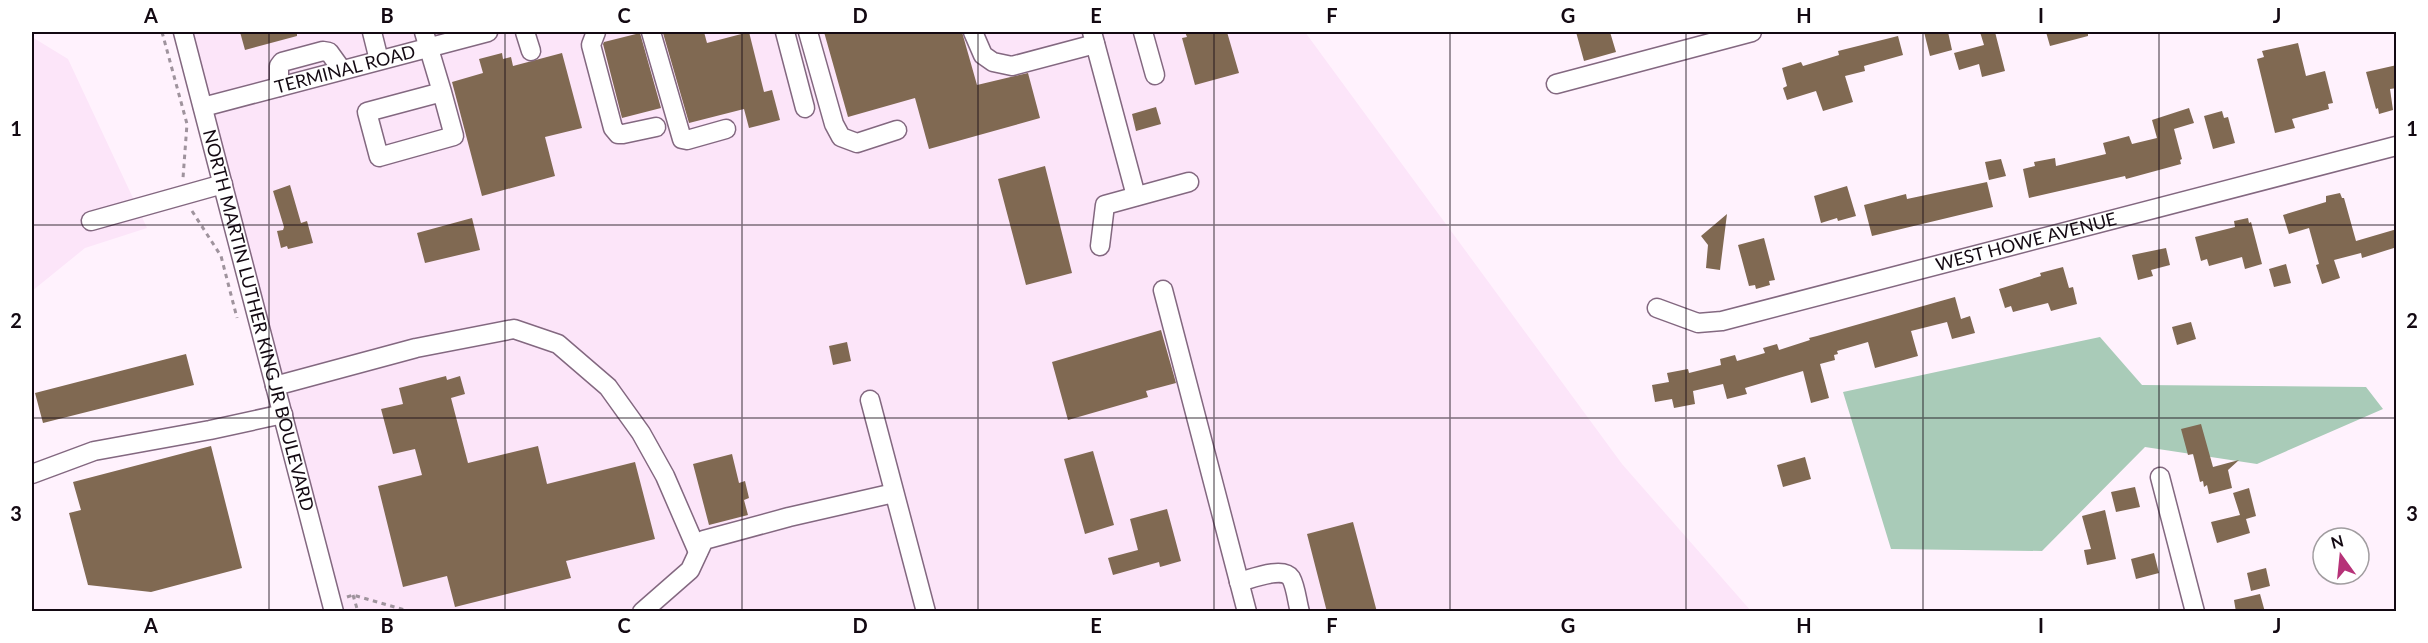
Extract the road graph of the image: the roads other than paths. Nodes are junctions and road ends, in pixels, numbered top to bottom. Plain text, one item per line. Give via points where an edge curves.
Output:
1 (183, 32) edge
2 (372, 32) edge
3 (488, 32) edge
4 (525, 32) edge
5 (596, 32) edge
6 (651, 32) edge
7 (784, 32) edge
8 (808, 32) edge
9 (973, 32) edge
10 (1143, 32) edge
11 (1752, 32) edge
12 (460, 35) edge
13 (1093, 38) edge
14 (427, 39) edge
15 (531, 51) dead end
16 (379, 60) junction
17 (1155, 75) dead end
18 (1556, 84) dead end
19 (442, 92) junction
20 (203, 107) junction
21 (805, 108) dead end
22 (656, 127) dead end
23 (726, 129) dead end
24 (897, 130) dead end
25 (2397, 146) edge
26 (1189, 182) dead end
27 (223, 184) junction
28 (1136, 196) junction
29 (92, 221) dead end
30 (1100, 246) dead end
31 (1163, 290) dead end
32 (1657, 308) dead end
33 (275, 386) junction
34 (870, 400) dead end
35 (283, 414) junction
36 (32, 474) edge
37 (2160, 477) dead end
38 (894, 493) junction
39 (698, 552) junction
40 (1239, 582) junction
41 (334, 608) edge
42 (642, 612) edge
43 (926, 612) edge
44 (1247, 612) edge
45 (1300, 612) edge
46 (2195, 612) edge

1 - 20 street, NORTH MARTIN LUTHER KING JR BOULEVARD
2 - 16 street
3 - 12 street, TERMINAL ROAD
4 - 15 street
5 - 22 street via 591,45 613,128 623,134
6 - 23 street via 682,139
7 - 21 street
8 - 24 street via 841,137 857,143
9 - 13 street via 983,55 1012,66
10 - 17 street
11 - 18 street
12 - 14 street, TERMINAL ROAD
13 - 28 street
14 - 16 street, TERMINAL ROAD
14 - 19 street
16 - 20 street, TERMINAL ROAD
19 - 19 street via 367,112 379,157 454,136
20 - 27 street, NORTH MARTIN LUTHER KING JR BOULEVARD
25 - 32 street, WEST HOWE AVENUE via 1722,321 1698,323
26 - 28 street
27 - 29 street
27 - 33 street, NORTH MARTIN LUTHER KING JR BOULEVARD
28 - 30 street via 1105,205
31 - 40 street
33 - 35 street, NORTH MARTIN LUTHER KING JR BOULEVARD
33 - 39 street via 416,348 514,329 558,344 608,387 641,433 665,476
34 - 38 street
35 - 36 street via 94,451
35 - 41 street, NORTH MARTIN LUTHER KING JR BOULEVARD
37 - 46 street
38 - 39 street via 704,540
38 - 43 street
39 - 42 street via 690,570
40 - 44 street
40 - 45 street via 1285,573 1291,578

